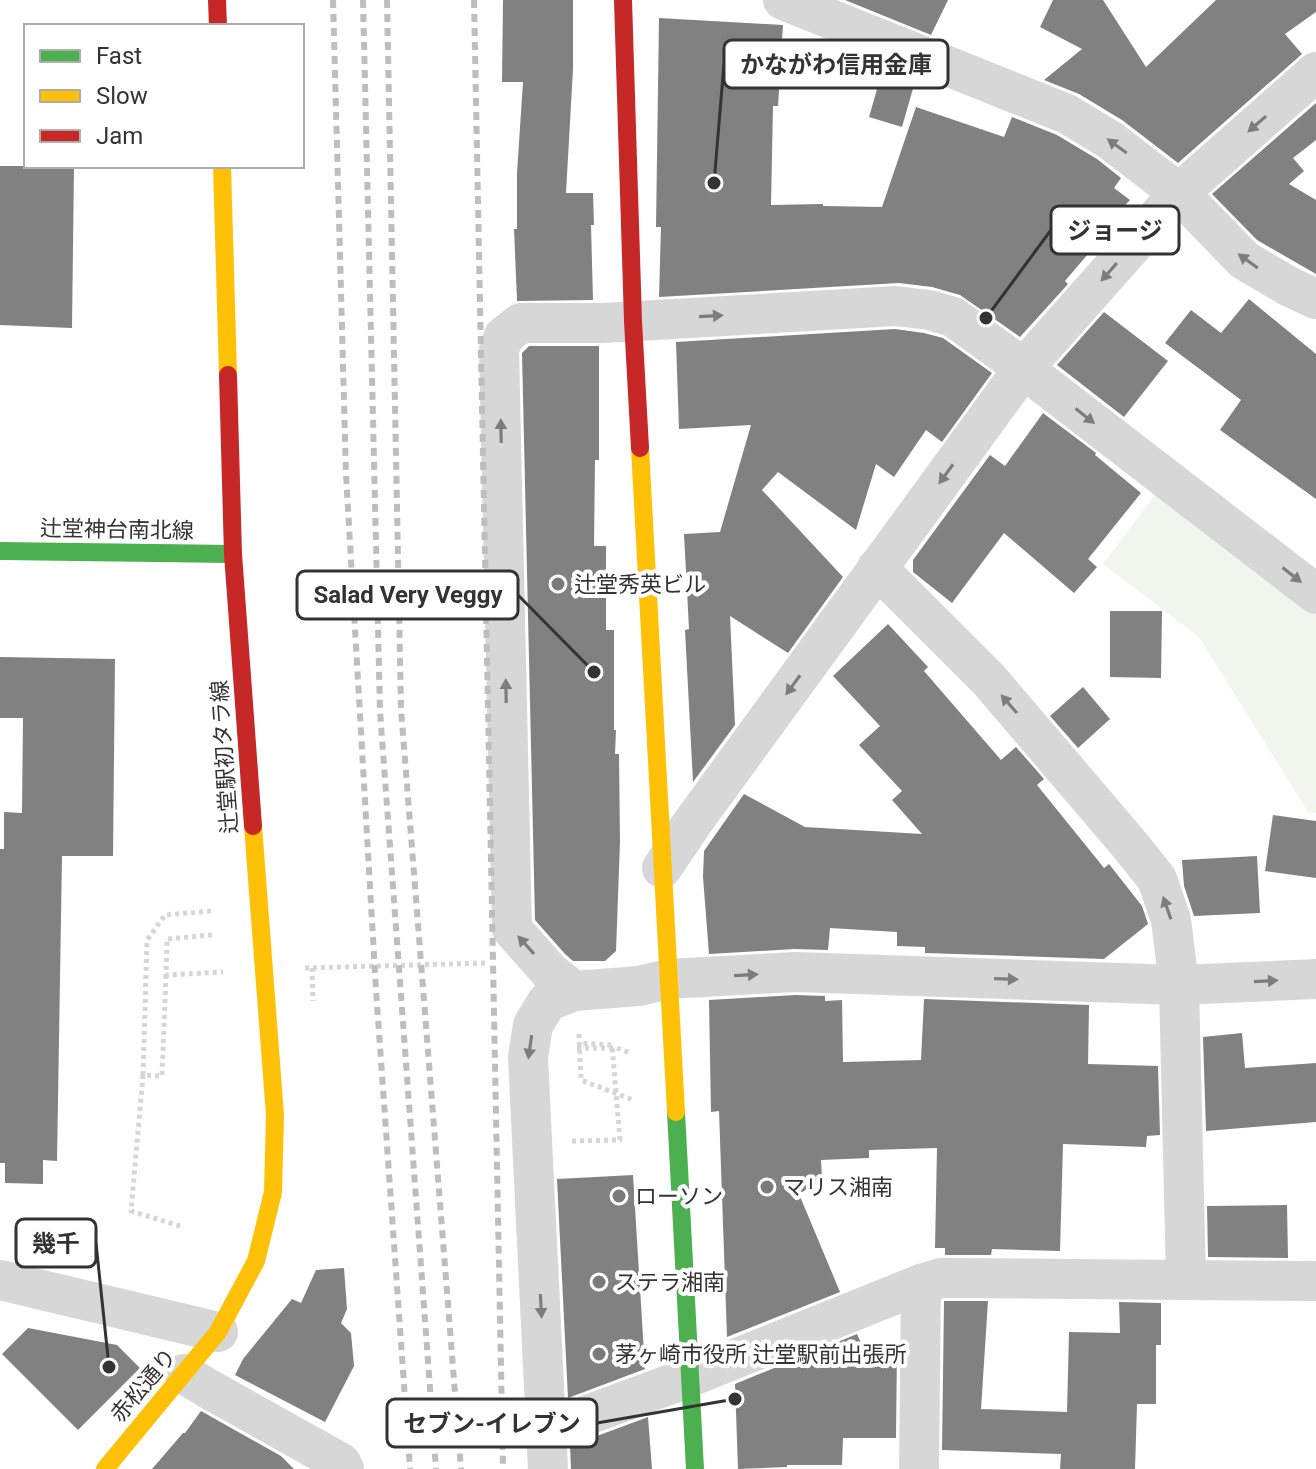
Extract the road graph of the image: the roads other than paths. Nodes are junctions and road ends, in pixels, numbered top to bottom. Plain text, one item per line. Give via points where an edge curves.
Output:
1 (217, 0) edge
2 (623, 0) edge
3 (785, 0) edge
4 (218, 24) edge
5 (1316, 72) edge
6 (222, 168) edge
7 (1179, 193) junction
8 (1316, 299) edge
9 (633, 321) junction
10 (1023, 369) junction
11 (0, 551) edge
12 (233, 554) junction
13 (877, 568) junction
14 (1316, 594) edge
15 (662, 868) junction
16 (668, 979) junction
17 (1316, 979) edge
18 (1179, 985) junction
19 (574, 991) junction
20 (1186, 1279) junction
21 (0, 1280) edge
22 (1316, 1281) edge
23 (921, 1284) junction
24 (218, 1332) junction
25 (184, 1374) junction
26 (690, 1377) junction
27 (548, 1450) edge
28 (340, 1467) edge
29 (105, 1469) edge
30 (695, 1469) edge
31 (919, 1469) edge

1 - 4 street
2 - 9 street
7 -> 3 street via 1067,114
5 -> 7 street
6 - 12 street, 辻堂駅初タラ線
8 -> 7 street via 1244,260
7 -> 10 street
9 -> 10 street via 907,307 953,317
9 - 15 street
19 -> 9 street via 512,929 499,349 504,336 521,323
10 -> 13 street
10 -> 14 street
11 - 12 street, 辻堂神台南北線
12 - 24 street, 辻堂駅初タラ線 via 275,1115 273,1192 256,1261
13 -> 15 street
18 -> 13 street via 1171,920 1157,879 990,681
15 - 16 street
16 -> 18 street via 795,972
16 - 19 street
16 - 26 street
18 -> 17 street
18 - 20 street
19 -> 27 street via 547,1002 533,1025 528,1057
20 - 22 street
20 - 23 street via 941,1278
21 - 24 street
23 - 26 street
23 - 31 street
24 - 25 street, 赤松通り
25 - 28 street
25 - 29 street, 赤松通り
26 - 27 street
26 - 30 street

